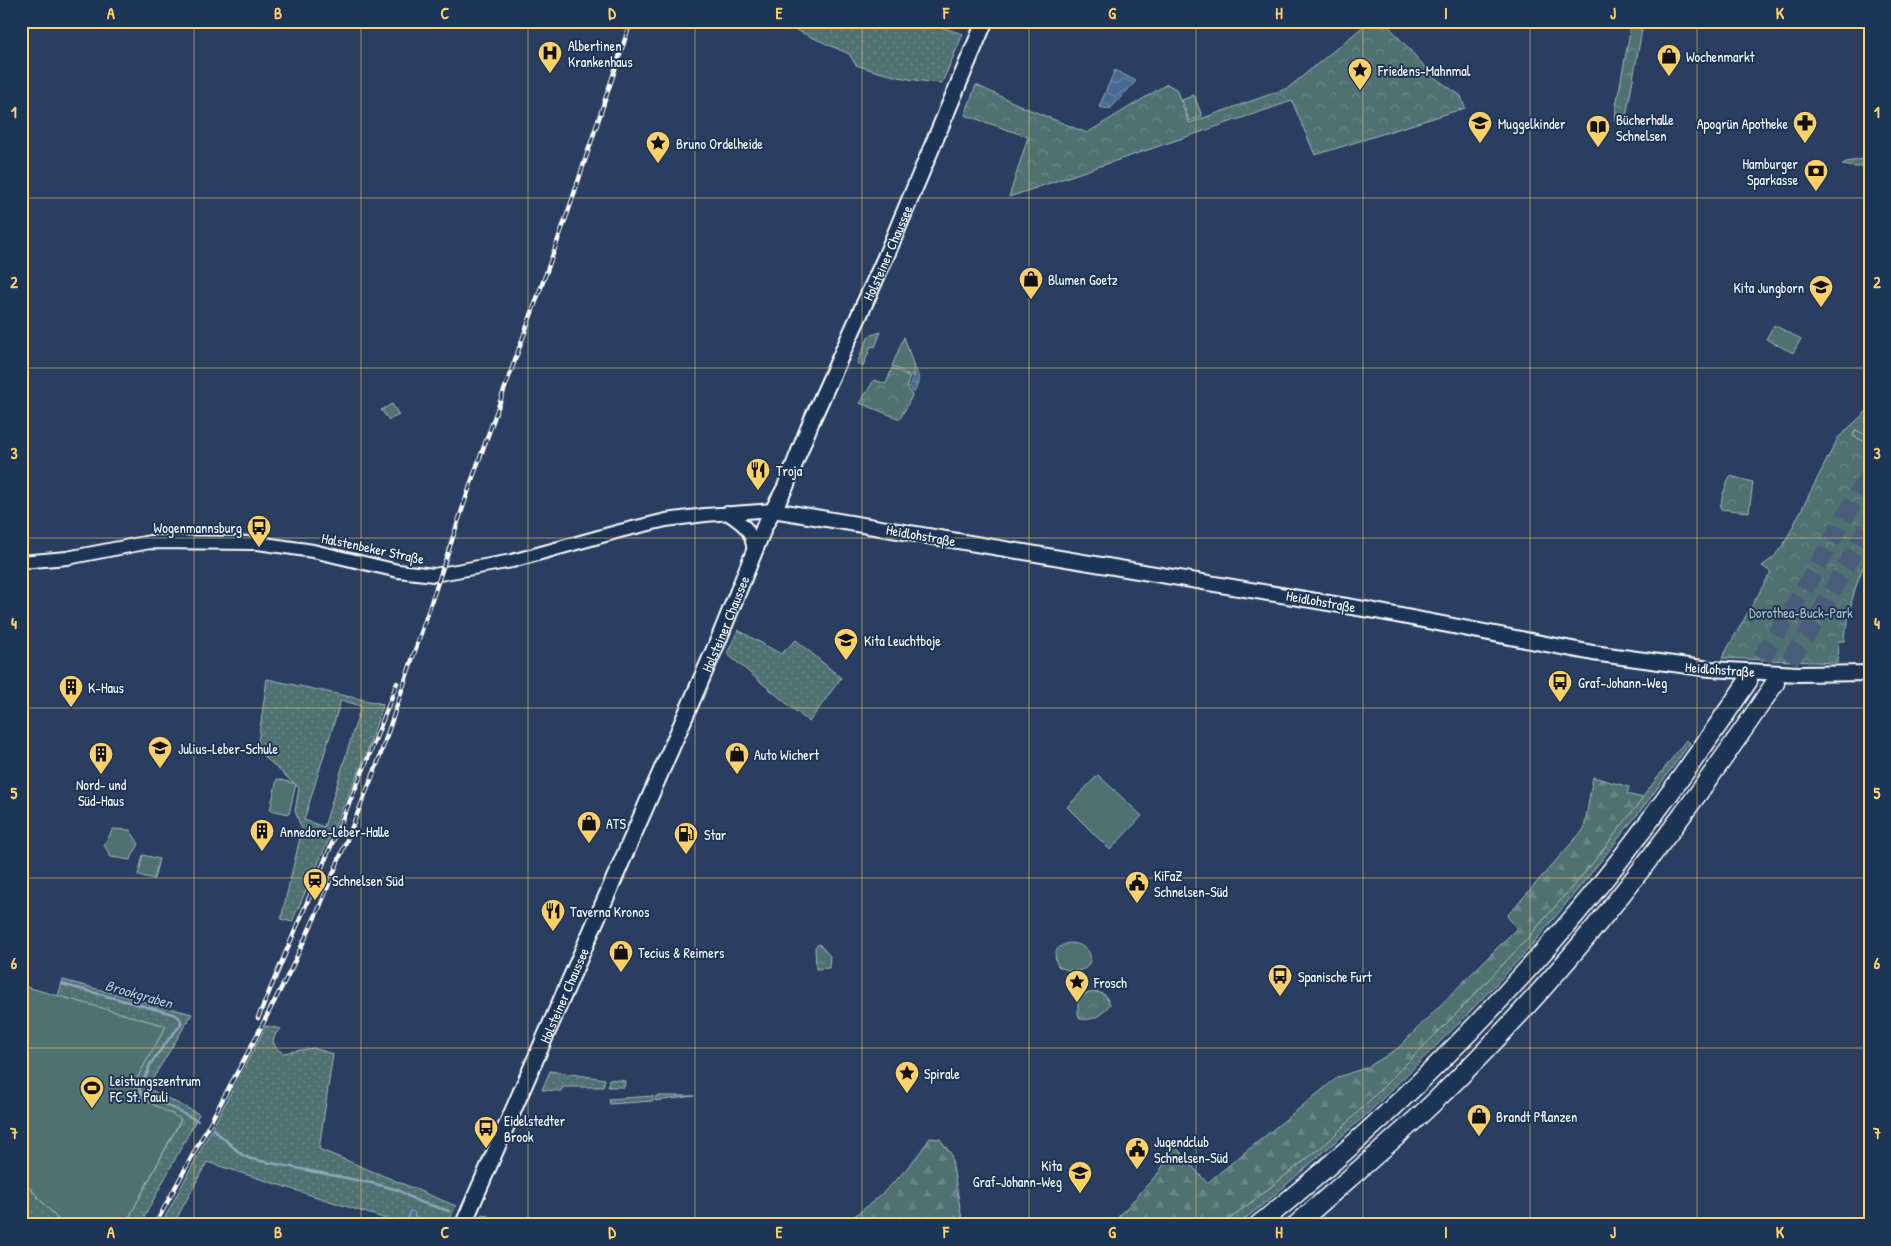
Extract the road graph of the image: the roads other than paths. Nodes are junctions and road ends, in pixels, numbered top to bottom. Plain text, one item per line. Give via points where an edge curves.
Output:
1 (985, 21) edge
2 (773, 510) junction
3 (726, 513) junction
4 (754, 551) junction
5 (21, 562) edge
6 (1870, 673) edge
7 (1748, 682) tunnel mouth
8 (1775, 683) tunnel mouth
9 (463, 1225) edge
10 (1258, 1225) edge
11 (1296, 1225) edge

1 - 2 main road, Holsteiner Chaussee via 886,256
2 - 3 street, Halstenbeker Straße
2 - 4 main road, Holsteiner Chaussee
2 - 6 main road, Heidlohstraße via 1378,611 1672,665 1798,674
3 - 4 street via 746,528
3 - 5 street, Halstenbeker Straße via 651,523 512,561 434,575 408,573 315,551 258,543 150,542 70,558
4 - 9 main road, Holsteiner Chaussee via 714,650
7 - 10 highway via 1624,854 1546,948 1446,1056 1372,1126
8 - 11 highway via 1665,840 1560,970 1431,1105

